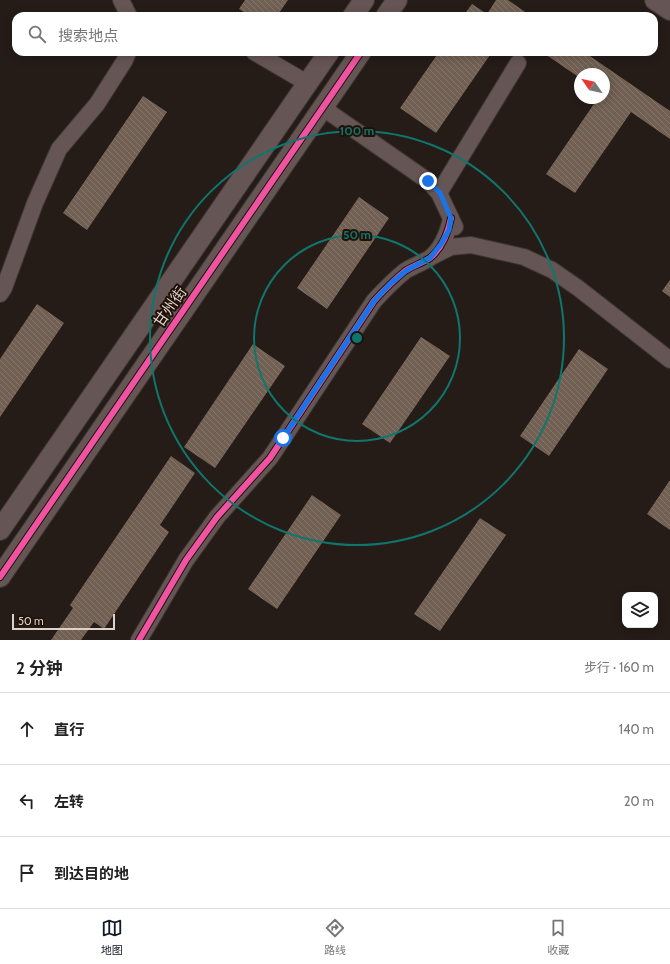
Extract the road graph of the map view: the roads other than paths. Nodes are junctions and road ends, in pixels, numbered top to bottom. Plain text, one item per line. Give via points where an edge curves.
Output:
1 (121, 0) edge
2 (364, 0) edge
3 (397, 0) edge
4 (655, 0) edge
5 (670, 10) edge
6 (127, 12) edge
7 (356, 12) edge
8 (389, 12) edge
9 (126, 56) edge
10 (261, 56) edge
11 (326, 56) edge
12 (358, 56) edge
13 (518, 63) dead end
14 (307, 83) junction
15 (323, 108) junction
16 (440, 193) junction
17 (451, 218) junction
18 (471, 245) junction
19 (430, 258) junction
20 (0, 294) edge
21 (670, 360) edge
22 (0, 530) edge
23 (0, 577) edge
24 (139, 640) edge

1 - 6 street
2 - 7 street
3 - 8 street
4 - 5 street
9 - 20 street via 97,104 59,149
10 - 14 street
11 - 14 street, 甘州街
12 - 15 street, 甘州街
13 - 16 street
14 - 22 street, 甘州街
15 - 16 street via 428,181
15 - 23 street, 甘州街
16 - 17 street
17 - 18 street via 460,235
17 - 19 street via 449,230
18 - 19 street via 452,247
18 - 21 street via 524,257 552,270
19 - 24 street via 402,274 374,301 270,458 217,517 186,560

